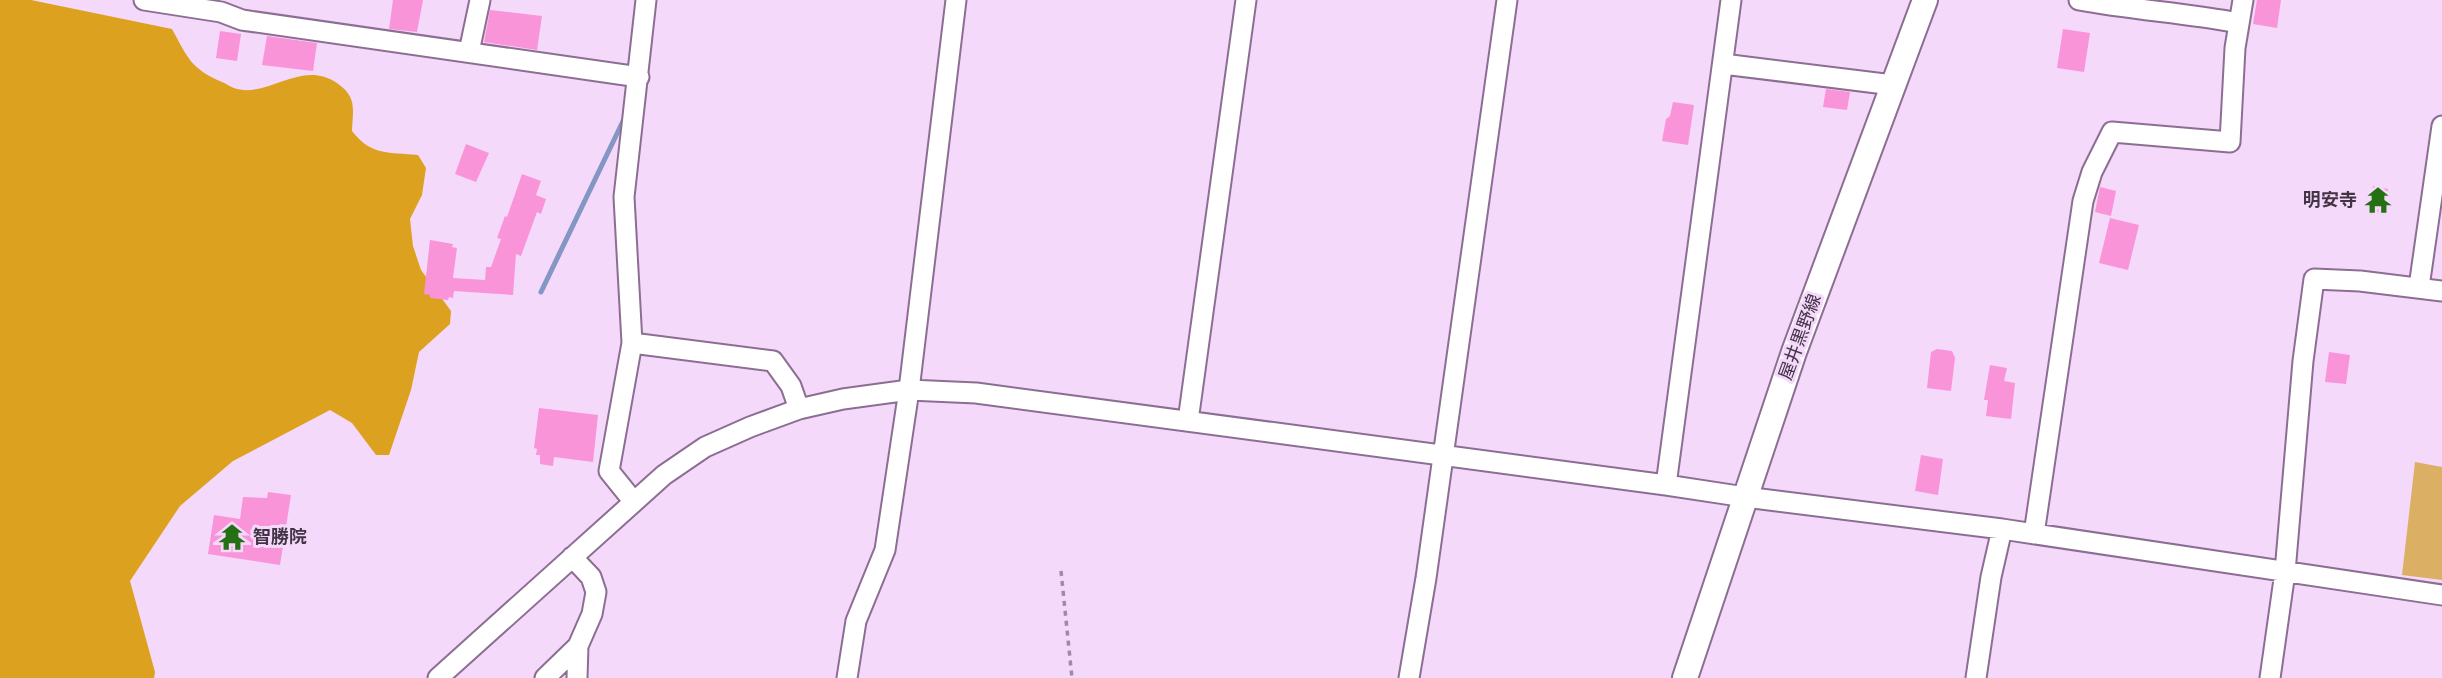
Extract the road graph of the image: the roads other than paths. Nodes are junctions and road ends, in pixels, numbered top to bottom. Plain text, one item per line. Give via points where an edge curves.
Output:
1 (144, 0) edge
2 (480, 0) edge
3 (646, 0) edge
4 (956, 0) edge
5 (1246, 0) edge
6 (1507, 0) edge
7 (1731, 0) edge
8 (1925, 0) edge
9 (2080, 0) edge
10 (2243, 0) edge
11 (221, 6) edge
12 (2239, 23) junction
13 (469, 52) junction
14 (1723, 64) junction
15 (639, 77) junction
16 (1893, 85) junction
17 (2442, 126) edge
18 (2419, 287) junction
19 (2442, 291) edge
20 (632, 342) junction
21 (909, 390) junction
22 (799, 409) junction
23 (1188, 421) junction
24 (1444, 455) junction
25 (1666, 485) junction
26 (1745, 498) junction
27 (634, 502) junction
28 (2001, 529) junction
29 (2034, 534) junction
30 (572, 557) junction
31 (2285, 572) junction
32 (2442, 595) edge
33 (578, 646) junction
34 (438, 678) edge
35 (545, 678) edge
36 (577, 678) edge
37 (847, 678) edge
38 (1409, 678) edge
39 (1685, 678) edge
40 (1976, 678) edge
41 (2270, 678) edge

1 - 11 street
2 - 13 street
3 - 15 street
4 - 21 street
5 - 23 street
6 - 24 street
7 - 14 street
8 - 16 main road, 屋井黒野線
9 - 12 street
10 - 12 street
11 - 13 street via 243,20
12 - 29 street via 2230,142 2112,132 2092,172 2083,201
13 - 15 street
14 - 16 street
14 - 25 street
15 - 20 street via 624,197
16 - 26 main road, 屋井黒野線
17 - 18 street
18 - 19 street
18 - 31 street via 2314,279
20 - 22 street via 773,361 791,386
20 - 27 street via 609,471
21 - 22 street
21 - 23 street via 976,393
21 - 37 street via 885,550 856,621
22 - 27 street via 705,447
23 - 24 street
24 - 25 street
24 - 38 street
25 - 26 street
26 - 28 street
26 - 39 main road, 屋井黒野線
27 - 30 street
28 - 29 street
28 - 40 street
29 - 31 street
30 - 33 street via 591,577 596,592
30 - 34 street
31 - 32 street
31 - 41 street
33 - 35 street
33 - 36 street

